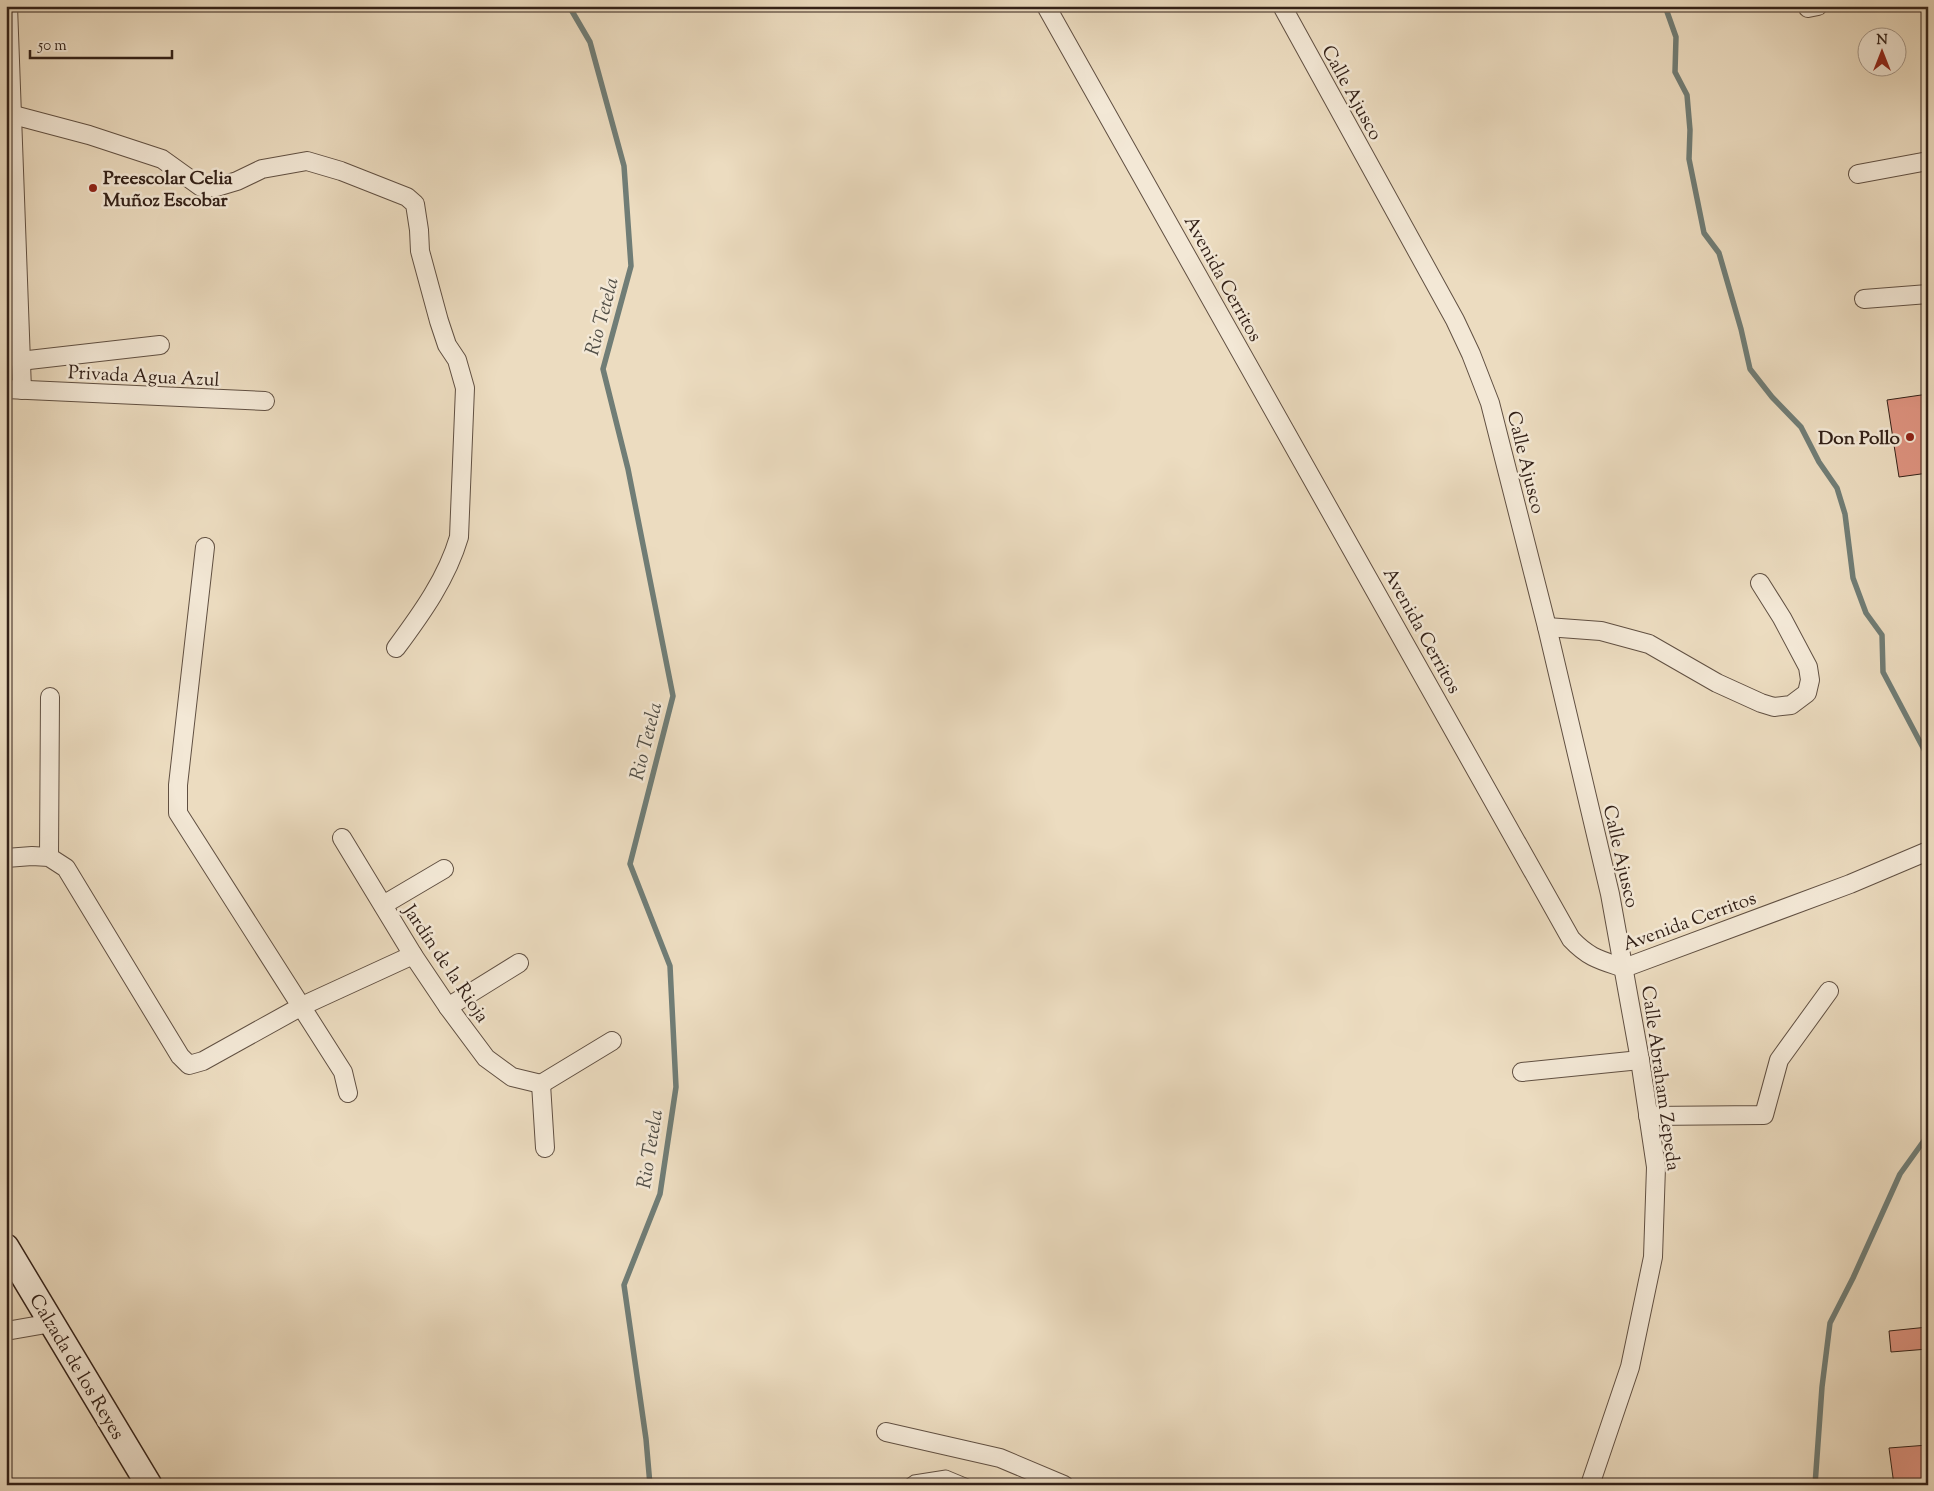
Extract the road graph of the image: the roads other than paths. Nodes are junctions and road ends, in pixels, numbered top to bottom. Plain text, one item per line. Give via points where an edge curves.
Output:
1 (8, 6) edge
2 (1046, 6) edge
3 (1282, 6) edge
4 (9, 113) edge
5 (1928, 162) edge
6 (1858, 174) dead end
7 (1928, 294) edge
8 (1864, 299) dead end
9 (160, 345) dead end
10 (20, 361) junction
11 (14, 390) edge
12 (265, 402) dead end
13 (205, 548) dead end
14 (1760, 583) dead end
15 (1547, 627) junction
16 (396, 648) dead end
17 (50, 697) dead end
18 (342, 838) dead end
19 (1924, 852) edge
20 (49, 857) junction
21 (6, 858) edge
22 (444, 869) dead end
23 (383, 905) junction
24 (413, 954) junction
25 (519, 963) dead end
26 (1624, 968) junction
27 (1829, 992) dead end
28 (302, 1006) junction
29 (448, 1007) junction
30 (612, 1041) dead end
31 (1640, 1060) junction
32 (1522, 1072) dead end
33 (541, 1084) junction
34 (348, 1093) dead end
35 (1648, 1116) junction
36 (545, 1148) dead end
37 (6, 1247) edge
38 (52, 1322) junction
39 (6, 1331) edge
40 (886, 1432) dead end
41 (149, 1485) edge
42 (907, 1485) edge
43 (970, 1485) edge
44 (1064, 1485) edge
45 (1590, 1485) edge

1 - 4 street
2 - 26 street, Avenida Cerritos via 1571,939 1594,958
3 - 15 street, Calle Ajusco via 1471,354 1490,403
4 - 10 street
4 - 16 street via 162,159 201,187 217,187 262,169 307,162 366,180 407,197 415,204 420,251 446,345 457,360 464,388 459,537 453,558 436,591
5 - 6 street
7 - 8 street
9 - 10 street
10 - 11 street
11 - 12 street, Privada Agua Azul
13 - 28 street via 178,785 178,813
14 - 15 street via 1808,667 1807,694 1791,705 1774,707 1761,703 1717,683 1649,644 1601,631
15 - 26 street, Calle Ajusco via 1610,894
17 - 20 street
18 - 23 street, Jardín de la Rioja
19 - 26 street, Avenida Cerritos via 1850,884
20 - 21 street
20 - 28 street via 66,868 180,1056 189,1065 204,1061
22 - 23 street
23 - 24 street, Jardín de la Rioja
24 - 28 street
24 - 29 street, Jardín de la Rioja
25 - 29 street
26 - 31 street, Calle Abraham Zepeda
27 - 35 street via 1779,1060 1764,1115
28 - 34 street via 343,1072
29 - 33 street, Jardín de la Rioja via 486,1058 512,1077
30 - 33 street
31 - 32 street
31 - 35 street, Calle Abraham Zepeda
33 - 36 street
35 - 45 street, Calle Abraham Zepeda via 1656,1167 1653,1257 1630,1367
37 - 38 street, Calzada de los Reyes
38 - 39 street
38 - 41 street, Calzada de los Reyes
40 - 44 street via 1000,1458
42 - 43 lane via 914,1480 946,1476

